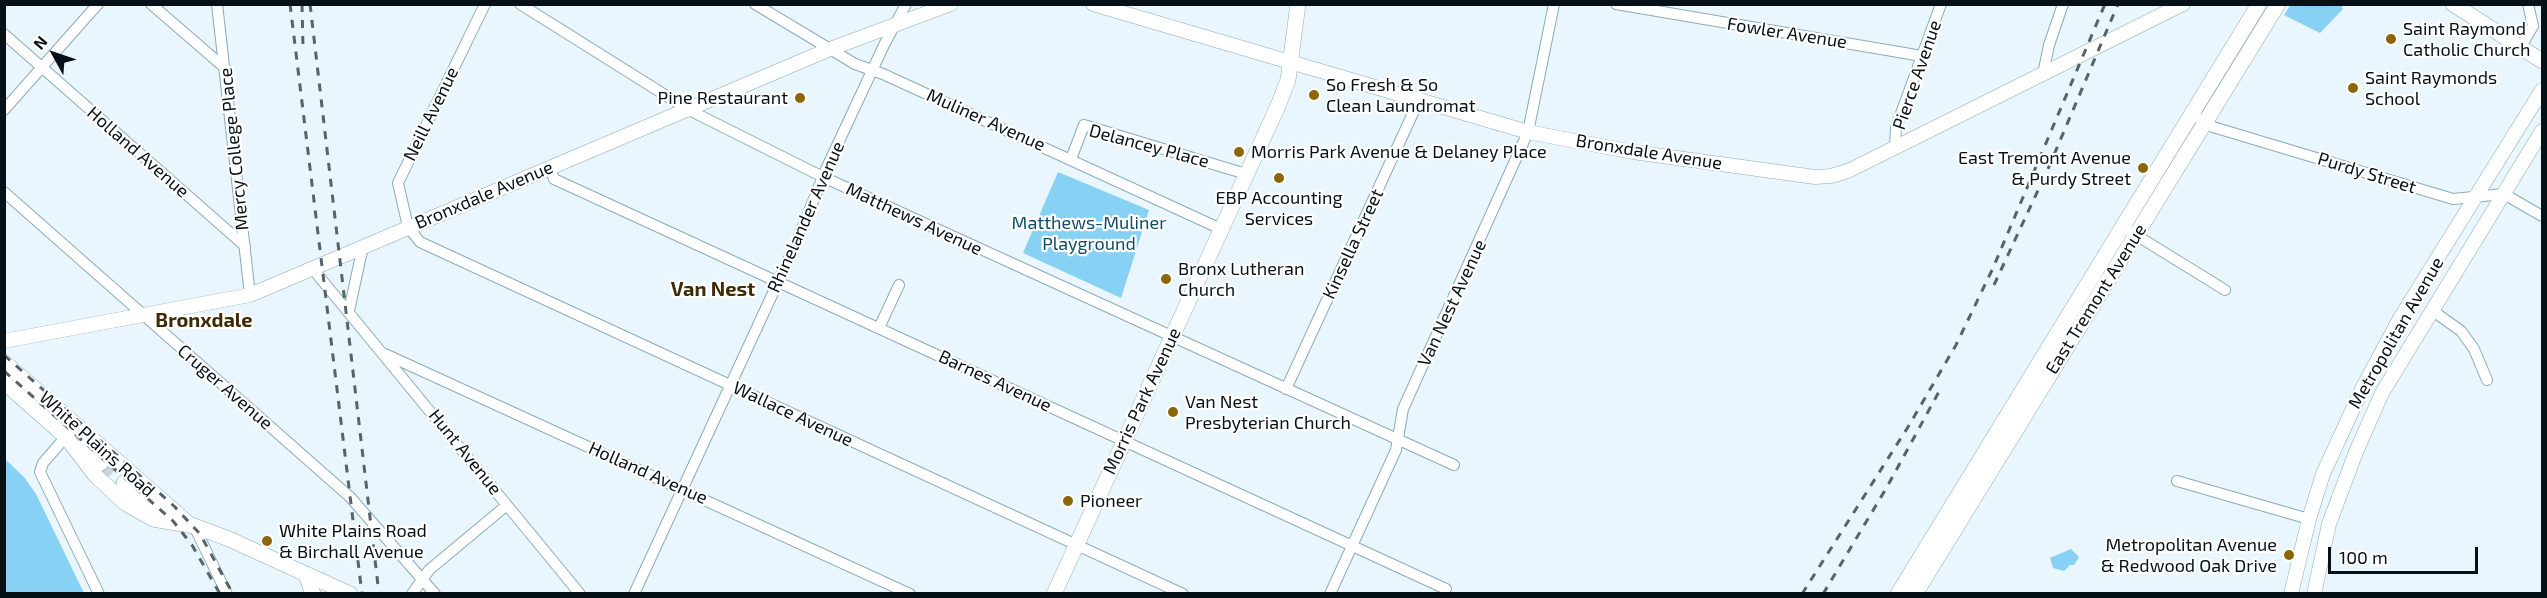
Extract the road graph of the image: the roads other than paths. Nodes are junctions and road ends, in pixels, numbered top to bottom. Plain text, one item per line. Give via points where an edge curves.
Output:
1 (98, 4) edge
2 (151, 4) edge
3 (217, 4) edge
4 (485, 4) edge
5 (520, 4) edge
6 (755, 4) edge
7 (906, 4) edge
8 (951, 4) edge
9 (1093, 4) edge
10 (1298, 4) edge
11 (1554, 4) edge
12 (1616, 4) edge
13 (1941, 4) edge
14 (2063, 4) edge
15 (2183, 4) edge
16 (2278, 4) edge
17 (2453, 4) edge
18 (2528, 4) edge
19 (2258, 10) edge
20 (896, 23) junction
21 (2538, 25) edge
22 (4, 34) edge
23 (2520, 48) junction
24 (830, 49) junction
25 (1922, 56) junction
26 (1290, 61) junction
27 (2542, 61) edge
28 (42, 68) junction
29 (225, 68) junction
30 (872, 70) junction
31 (2043, 74) junction
32 (2542, 90) edge
33 (1419, 100) junction
34 (4, 110) edge
35 (689, 110) junction
36 (2198, 118) junction
37 (2542, 131) edge
38 (1528, 132) junction
39 (1895, 147) junction
40 (1071, 159) junction
41 (550, 168) junction
42 (1246, 174) junction
43 (823, 177) junction
44 (4, 192) edge
45 (2504, 194) junction
46 (2476, 197) junction
47 (2542, 216) edge
48 (408, 227) junction
49 (1221, 229) junction
50 (2129, 231) junction
51 (245, 246) junction
52 (363, 246) junction
53 (312, 268) junction
54 (778, 282) junction
55 (899, 285) dead end
56 (2225, 290) dead end
57 (250, 295) junction
58 (2433, 310) junction
59 (350, 311) junction
60 (144, 316) junction
61 (879, 328) junction
62 (1172, 337) junction
63 (4, 341) edge
64 (385, 354) junction
65 (4, 362) edge
66 (2487, 380) dead end
67 (4, 382) edge
68 (731, 385) junction
69 (2363, 387) junction
70 (1286, 389) junction
71 (2381, 396) junction
72 (71, 434) junction
73 (1124, 441) junction
74 (1398, 441) junction
75 (101, 463) tunnel mouth
76 (1454, 465) dead end
77 (2177, 481) dead end
78 (124, 483) tunnel mouth
79 (683, 489) junction
80 (507, 505) junction
81 (2309, 519) junction
82 (188, 525) junction
83 (1076, 544) junction
84 (1352, 546) junction
85 (1929, 556) junction
86 (306, 574) junction
87 (421, 578) junction
88 (1446, 589) dead end
89 (635, 593) edge
90 (99, 594) edge
91 (227, 594) edge
92 (313, 594) edge
93 (350, 594) edge
94 (411, 594) edge
95 (435, 594) edge
96 (580, 594) edge
97 (909, 594) edge
98 (1054, 594) edge
99 (1183, 594) edge
100 (1330, 594) edge
101 (1898, 594) edge
102 (1915, 594) edge
103 (2291, 594) edge
104 (2314, 594) edge

1 - 28 street
2 - 29 street
3 - 29 street, Mercy College Place
4 - 48 street, Neill Avenue via 398,183
5 - 35 street, Matthews Avenue
6 - 24 street, Muliner Avenue
7 - 20 street, Rhinelander Avenue
8 - 20 street, Bronxdale Avenue
9 - 26 street, Bronxdale Avenue
10 - 26 main road, Morris Park Avenue
11 - 38 street, Van Nest Avenue
12 - 25 street, Fowler Avenue
13 - 25 street, Pierce Avenue
14 - 31 street
15 - 31 street, Bronxdale Avenue
16 - 19 main road, East Tremont Avenue
17 - 23 main road
18 - 21 street
19 - 36 main road, East Tremont Avenue
20 - 24 street, Bronxdale Avenue
20 - 30 street, Rhinelander Avenue
21 - 23 street
22 - 28 street, Holland Avenue
23 - 27 main road
24 - 30 street, Muliner Avenue
24 - 35 street, Bronxdale Avenue
25 - 39 street, Pierce Avenue via 1896,127
26 - 33 street, Bronxdale Avenue
26 - 42 main road, Morris Park Avenue via 1281,101
28 - 34 street
28 - 51 street, Holland Avenue
29 - 51 street, Mercy College Place
30 - 40 street, Muliner Avenue
30 - 43 street, Rhinelander Avenue
31 - 39 street, Bronxdale Avenue
32 - 46 street, Metropolitan Avenue
33 - 38 street, Bronxdale Avenue
33 - 70 street, Kinsella Street
35 - 41 street, Bronxdale Avenue
35 - 43 street, Matthews Avenue
36 - 46 street, Purdy Street via 2213,127 2453,199
36 - 50 main road, East Tremont Avenue
37 - 45 street, Metropolitan Avenue
38 - 39 street, Bronxdale Avenue via 1633,152 1815,177 1840,174
38 - 74 street, Van Nest Avenue via 1403,409
40 - 42 street, Delancey Place via 1084,125
40 - 49 street, Muliner Avenue
41 - 48 street, Bronxdale Avenue
41 - 54 street, Barnes Avenue via 554,178
42 - 49 main road, Morris Park Avenue
43 - 54 street, Rhinelander Avenue
43 - 62 street, Matthews Avenue
44 - 60 street, Cruger Avenue
45 - 46 street, Purdy Street
45 - 47 street
45 - 58 street, Metropolitan Avenue
46 - 69 street, Metropolitan Avenue via 2399,320
48 - 52 street, Bronxdale Avenue
48 - 68 street, Wallace Avenue via 420,242
49 - 62 main road, Morris Park Avenue
50 - 56 street
50 - 85 main road, East Tremont Avenue
51 - 57 street, Mercy College Place
52 - 53 street, Bronxdale Avenue
52 - 59 street
53 - 57 street, Bronxdale Avenue
53 - 59 street, Hunt Avenue
54 - 61 street, Barnes Avenue
54 - 68 street, Rhinelander Avenue
55 - 61 street
57 - 60 street, Bronxdale Avenue
58 - 66 street via 2461,331 2474,349
58 - 71 street, Metropolitan Avenue
59 - 64 street, Hunt Avenue
60 - 63 street, Bronxdale Avenue
60 - 87 street, Cruger Avenue via 350,497
61 - 73 street, Barnes Avenue
62 - 70 street, Matthews Avenue
62 - 73 main road, Morris Park Avenue
64 - 79 street, Holland Avenue
64 - 80 street, Hunt Avenue
65 - 72 main road, White Plains Road
67 - 72 main road, White Plains Road
68 - 79 street, Rhinelander Avenue
68 - 83 street, Wallace Avenue
69 - 71 street
69 - 81 street, Metropolitan Avenue via 2334,447
70 - 74 street, Matthews Avenue
71 - 104 street, Metropolitan Avenue via 2330,525
72 - 75 main road, White Plains Road
72 - 82 main road, White Plains Road
72 - 82 main road, White Plains Road via 74,450 115,496 153,519
72 - 90 street via 41,466 41,474
73 - 83 main road, Morris Park Avenue
73 - 84 street, Barnes Avenue
74 - 76 street, Matthews Avenue
74 - 84 street, Van Nest Avenue
77 - 81 street
78 - 82 main road, White Plains Road via 148,505
79 - 89 street, Rhinelander Avenue
79 - 97 street, Holland Avenue
80 - 87 street
80 - 96 street, Hunt Avenue
81 - 103 street, Metropolitan Avenue
82 - 86 main road, White Plains Road
82 - 91 street
83 - 98 main road, Morris Park Avenue
83 - 99 street, Wallace Avenue
84 - 88 street, Barnes Avenue
84 - 100 street, Van Nest Avenue
85 - 101 main road, East Tremont Avenue
85 - 102 main road, East Tremont Avenue
86 - 92 main road
86 - 93 main road, White Plains Road
87 - 94 street
87 - 95 street, Cruger Avenue

